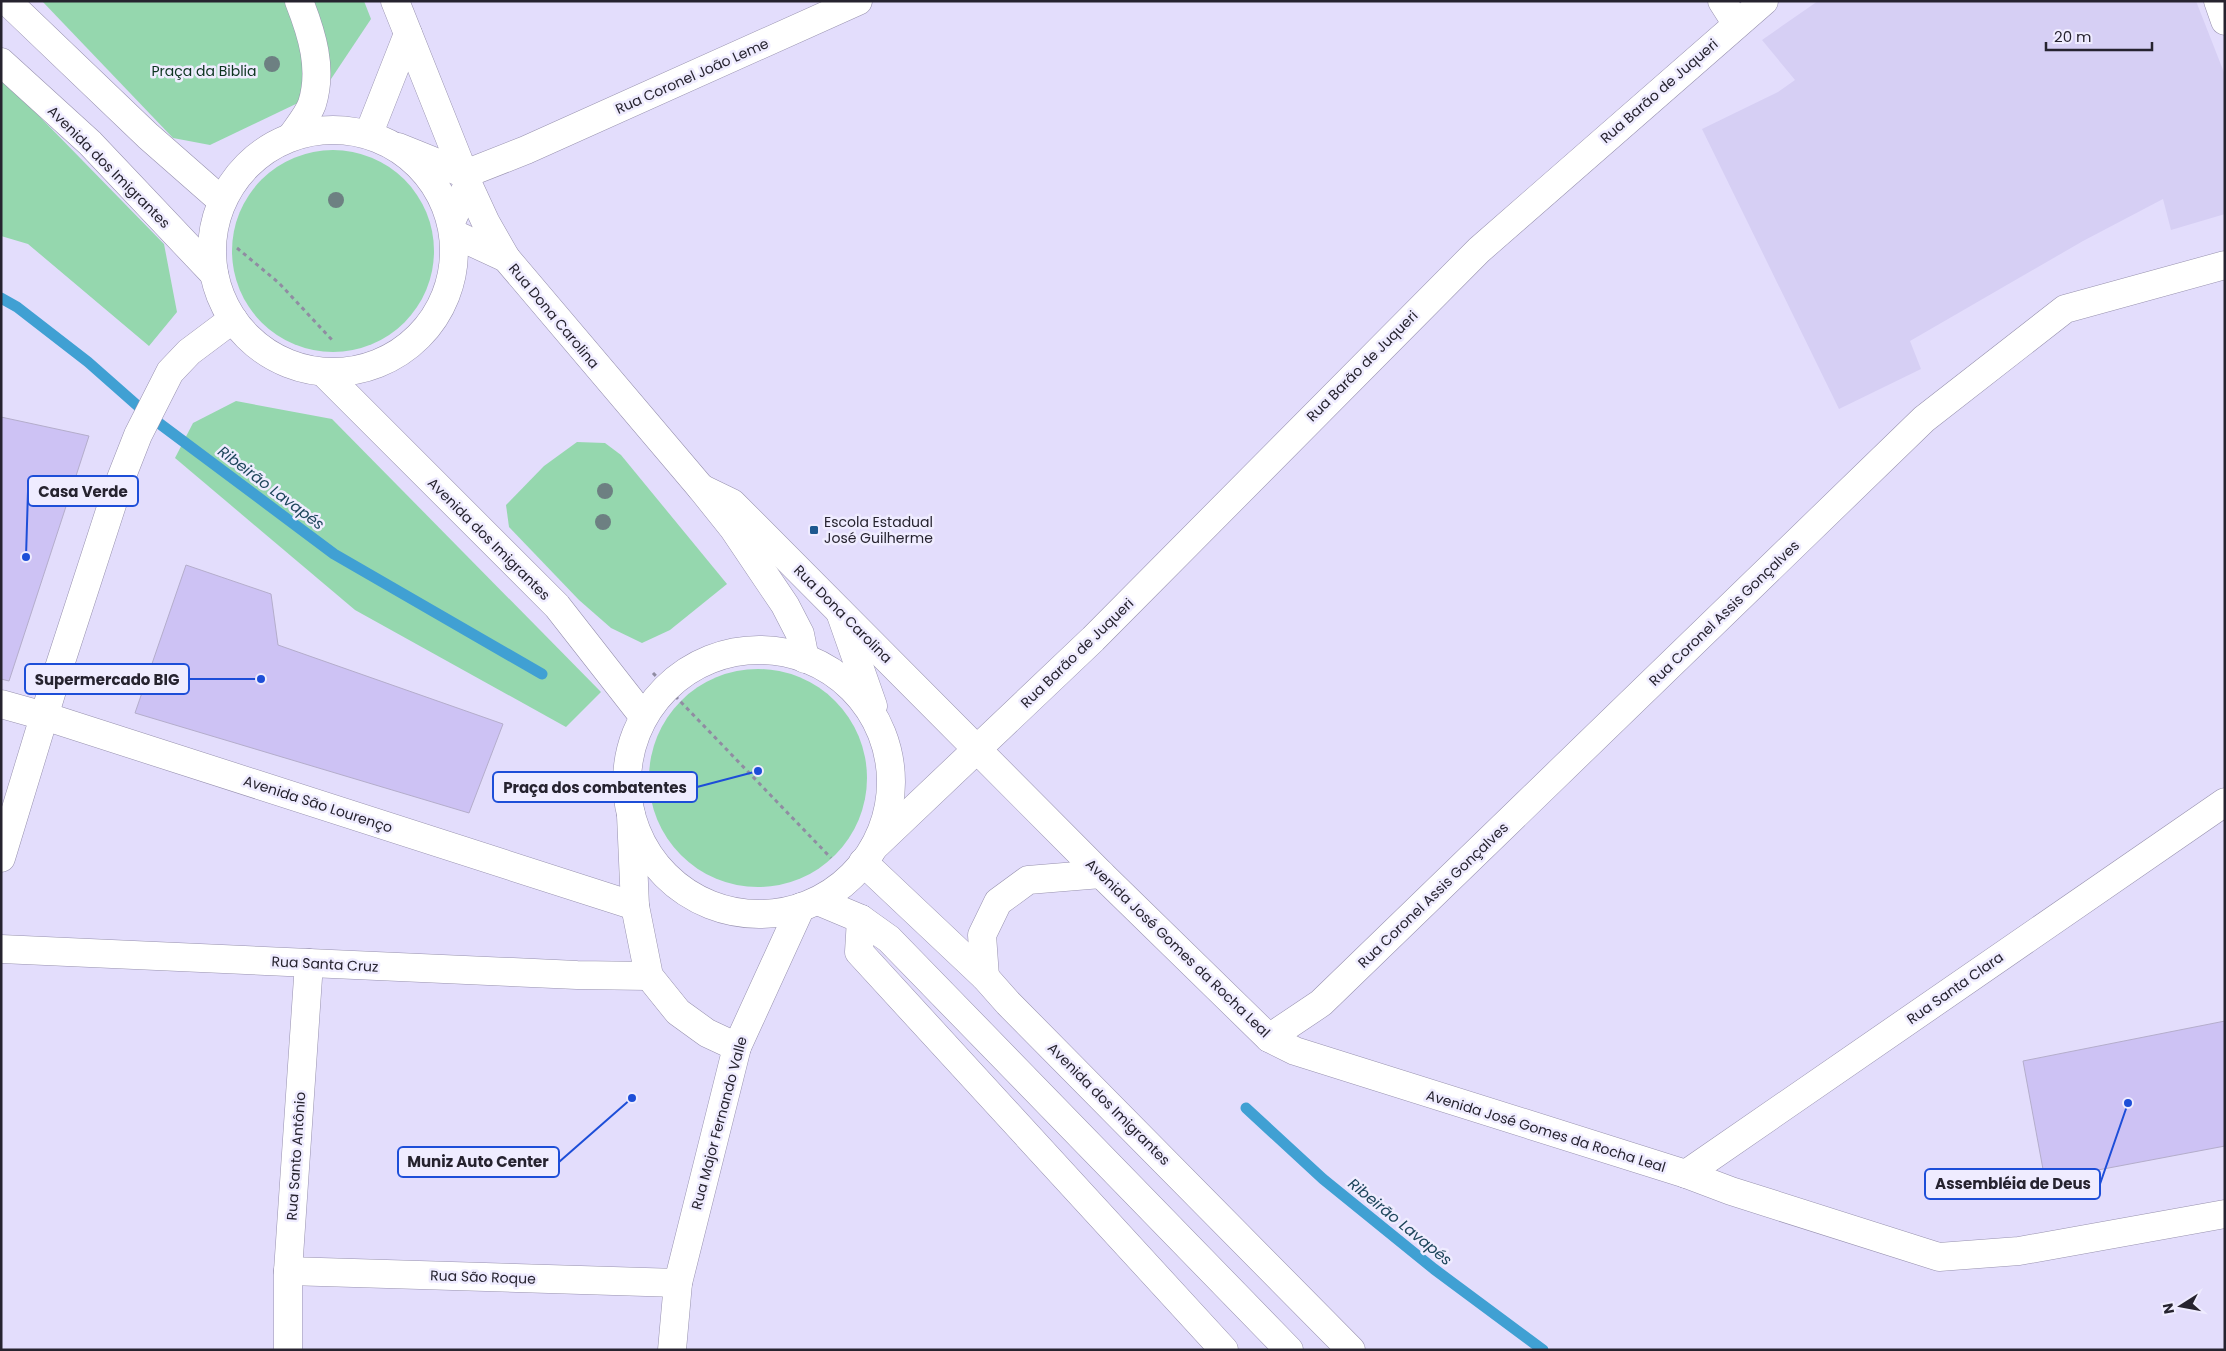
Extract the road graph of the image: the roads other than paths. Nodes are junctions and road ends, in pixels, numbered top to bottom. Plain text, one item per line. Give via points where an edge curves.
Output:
1 (7, 1) edge
2 (299, 1) edge
3 (395, 1) edge
4 (858, 1) edge
5 (1764, 1) edge
6 (2218, 1) edge
7 (1729, 12) edge
8 (2225, 21) edge
9 (408, 34) junction
10 (1, 62) edge
11 (369, 134) junction
12 (291, 137) junction
13 (398, 147) junction
14 (467, 179) junction
15 (222, 201) junction
16 (452, 228) junction
17 (506, 258) junction
18 (2225, 265) edge
19 (214, 274) junction
20 (233, 319) junction
21 (323, 372) junction
22 (701, 488) junction
23 (840, 612) junction
24 (805, 659) junction
25 (1, 704) edge
26 (44, 716) junction
27 (643, 716) junction
28 (879, 724) junction
29 (978, 749) junction
30 (2225, 802) edge
31 (631, 815) junction
32 (869, 854) junction
33 (1, 858) edge
34 (1101, 874) junction
35 (810, 904) junction
36 (635, 906) junction
37 (861, 920) junction
38 (1, 949) edge
39 (309, 963) junction
40 (649, 976) junction
41 (985, 977) junction
42 (1269, 1038) junction
43 (737, 1047) junction
44 (1686, 1174) junction
45 (2225, 1214) edge
46 (288, 1271) junction
47 (678, 1283) junction
48 (674, 1346) edge
49 (288, 1350) edge
50 (1224, 1350) edge
51 (1289, 1350) edge
52 (1351, 1350) edge

1 - 15 street via 148,136
2 - 12 street via 316,53 317,76 312,105
3 - 9 street, Rua Dona Carolina
4 - 14 street, Rua Coronel João Leme
5 - 7 street, Rua Barão de Juqueri
6 - 8 street
7 - 29 street, Rua Barão de Juqueri via 1479,250 1093,639
9 - 11 street
9 - 14 street, Rua Dona Carolina
10 - 19 street, Avenida dos Imigrantes via 90,143
11 - 12 street, Avenida dos Imigrantes via 334,129
11 - 13 street, Avenida dos Imigrantes
12 - 15 street, Avenida dos Imigrantes via 267,148 241,172
13 - 14 street
13 - 16 street, Avenida dos Imigrantes via 430,177
14 - 16 street
14 - 17 street, Rua Dona Carolina
15 - 19 street, Avenida dos Imigrantes via 213,237
16 - 17 street, Rua Dona Carolina
16 - 21 street, Avenida dos Imigrantes via 454,265 446,295 431,322 410,345 384,362 354,371
17 - 22 street, Rua Dona Carolina
18 - 42 street, Rua Coronel Assis Gonçalves via 2065,309 1924,419 1321,1003
19 - 20 street, Avenida dos Imigrantes via 221,298
20 - 21 street, Avenida dos Imigrantes via 250,339 272,355 296,366
20 - 26 street via 189,352 170,372 138,435 118,486
21 - 27 street, Avenida dos Imigrantes via 556,606
22 - 23 street, Rua Dona Carolina via 732,503
22 - 24 street, Rua Dona Carolina via 733,528 785,605 800,634
23 - 28 street
23 - 29 street, Rua Dona Carolina
24 - 27 street via 782,650 740,649 702,661 666,686
24 - 28 street via 821,664 854,690
25 - 26 street, Avenida São Lourenço
26 - 33 street
26 - 36 street, Avenida São Lourenço
27 - 31 street via 629,756 626,781
28 - 32 street via 890,765 889,807
29 - 32 street
29 - 34 street, Avenida José Gomes da Rocha Leal
30 - 44 street, Rua Santa Clara
31 - 35 street via 646,851 671,881 704,903 742,914 781,913
31 - 36 street
32 - 35 street via 850,878
32 - 41 street, Avenida dos Imigrantes
34 - 41 street via 1028,880 998,902 982,935
34 - 42 street, Avenida José Gomes da Rocha Leal
35 - 37 street
35 - 43 street, Rua Major Fernando Valle
36 - 40 street
37 - 50 street via 860,952
37 - 51 street via 902,952
38 - 39 street, Rua Santa Cruz
39 - 40 street, Rua Santa Cruz
39 - 46 street, Rua Santo Antônio
40 - 43 street via 678,1012 707,1033
41 - 52 street, Avenida dos Imigrantes
42 - 44 street, Avenida José Gomes da Rocha Leal via 1295,1051
43 - 47 street, Rua Major Fernando Valle
44 - 45 street, Avenida José Gomes da Rocha Leal via 1939,1257 2019,1251
46 - 47 street, Rua São Roque
46 - 49 street, Rua Santo Antônio
47 - 48 street, Rua Major Fernando Valle

